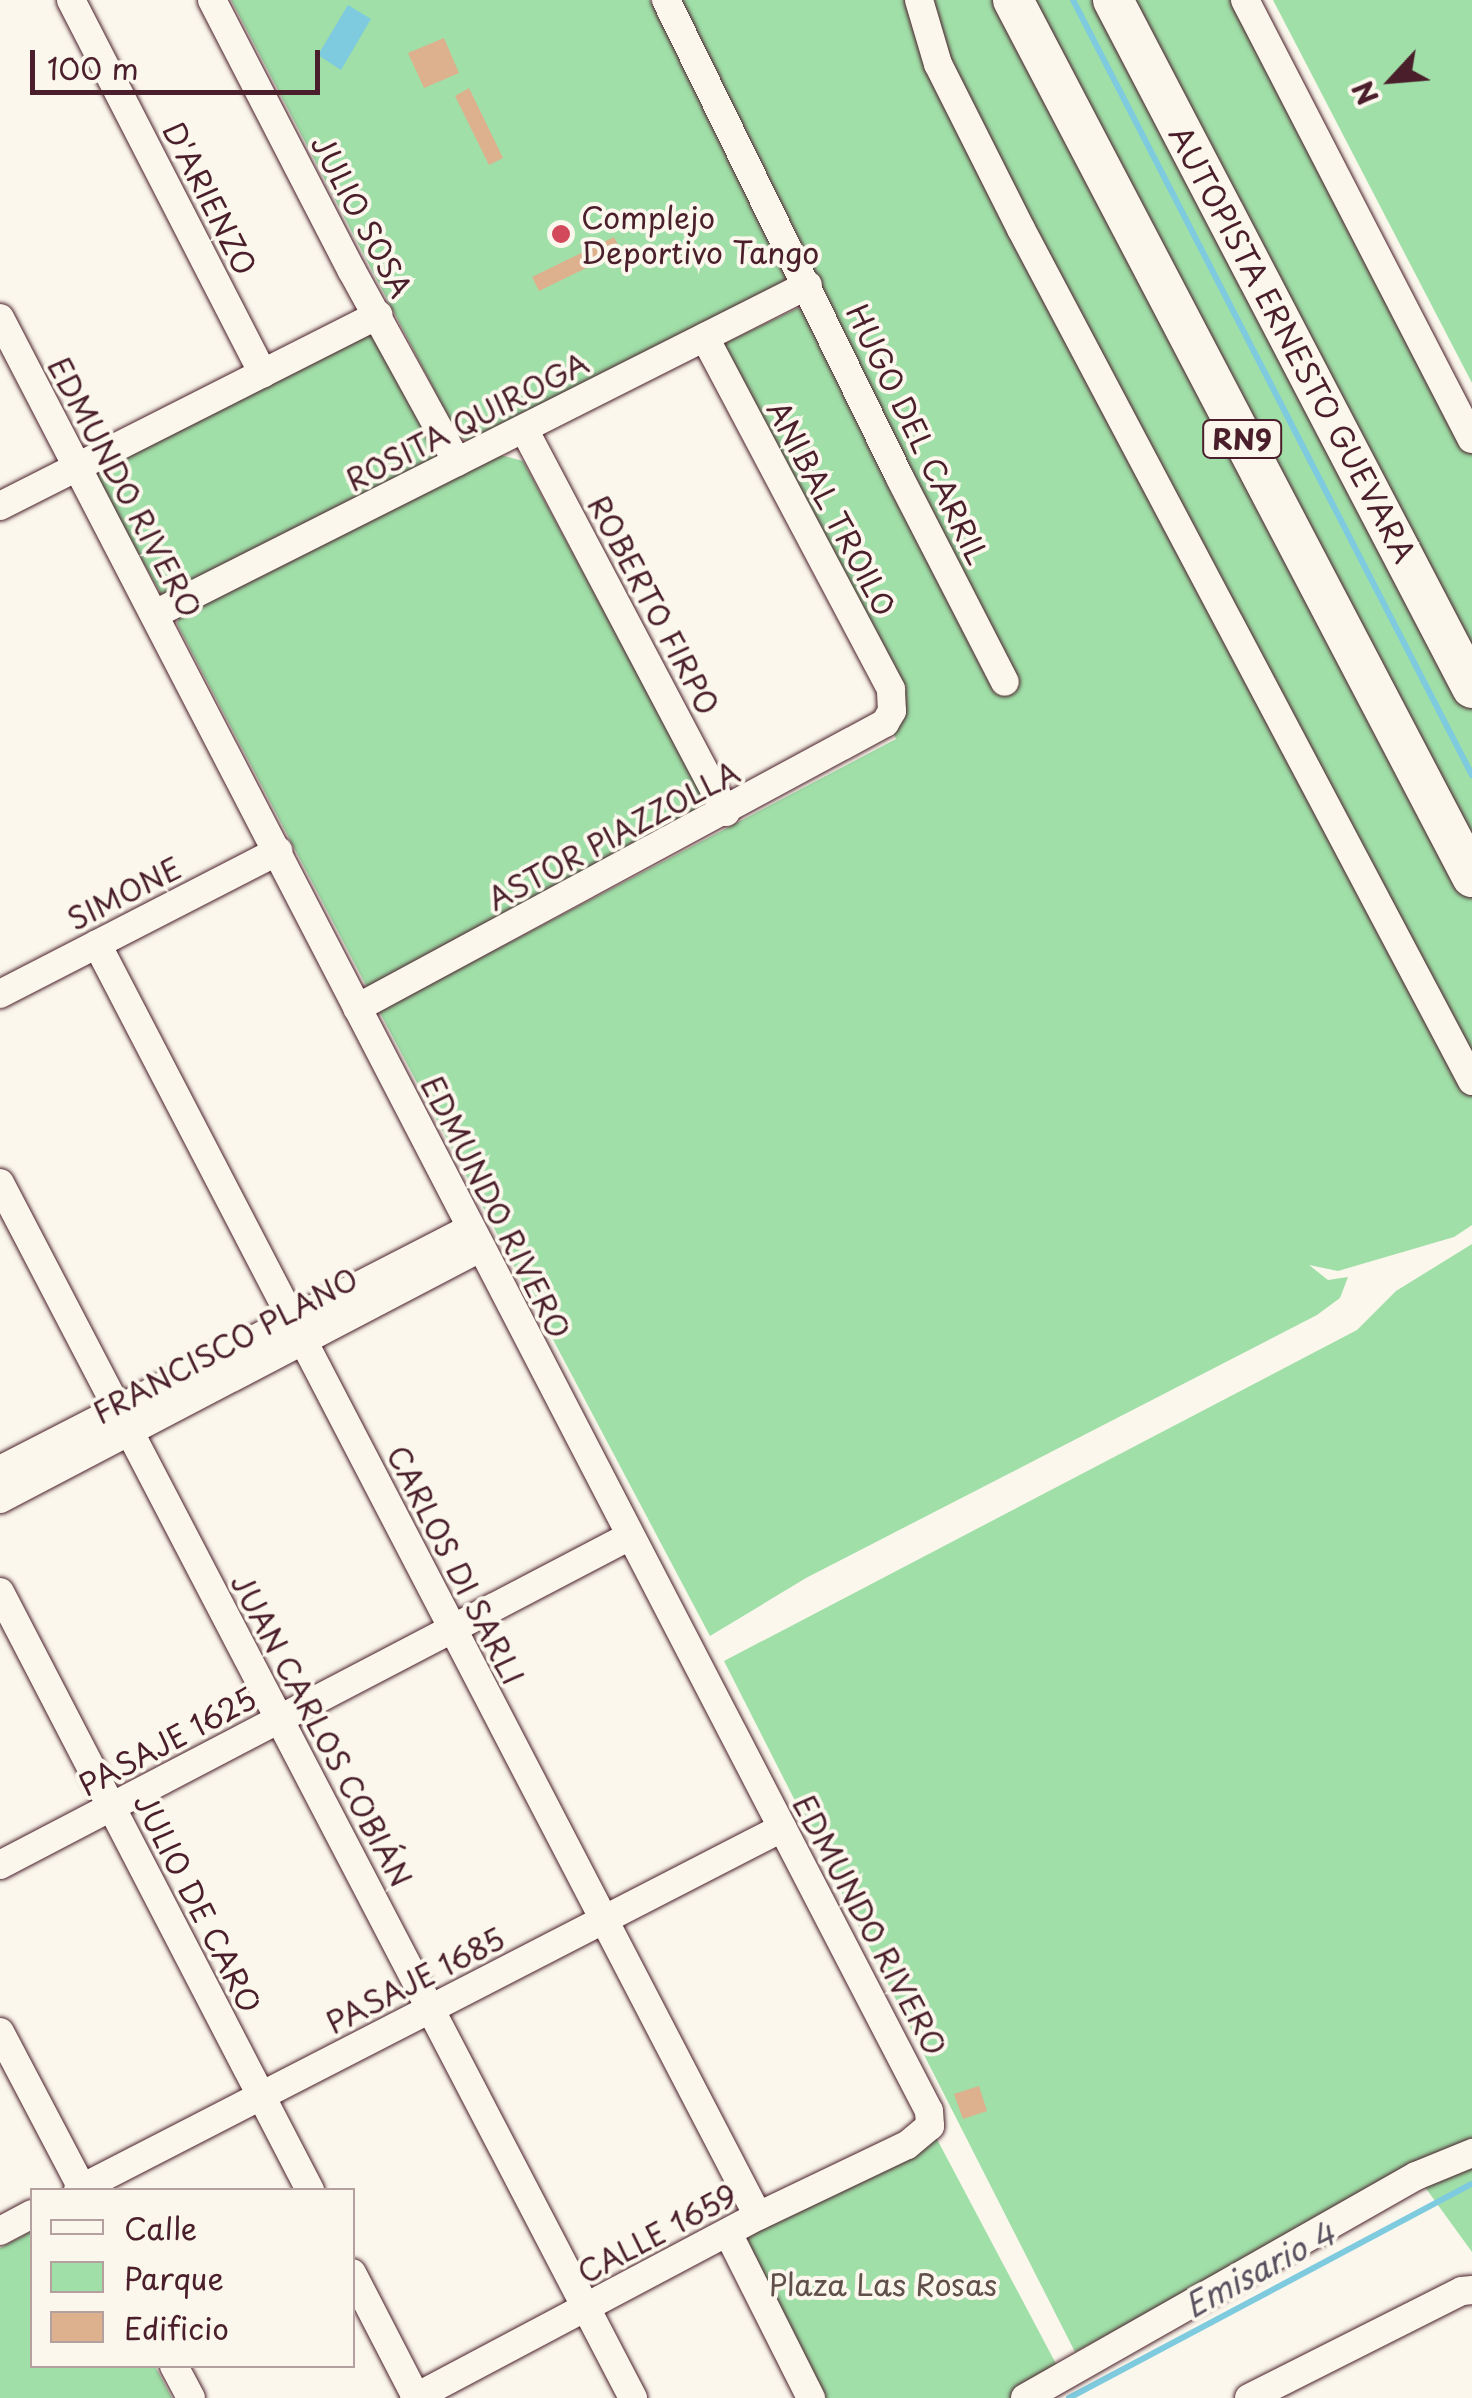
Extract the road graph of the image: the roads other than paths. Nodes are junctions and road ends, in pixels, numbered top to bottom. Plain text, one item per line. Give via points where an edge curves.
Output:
1 (71, 0) edge
2 (212, 0) edge
3 (666, 0) edge
4 (918, 0) edge
5 (1014, 0) edge
6 (1113, 0) edge
7 (1245, 0) edge
8 (808, 285) junction
9 (378, 314) junction
10 (0, 318) edge
11 (705, 338) junction
12 (263, 373) junction
13 (524, 429) junction
14 (1472, 440) edge
15 (457, 462) junction
16 (78, 468) junction
17 (0, 506) edge
18 (156, 614) junction
19 (1005, 682) dead end
20 (1472, 688) edge
21 (892, 711) joint
22 (726, 812) junction
23 (278, 850) junction
24 (1472, 877) edge
25 (96, 944) junction
26 (0, 994) edge
27 (358, 1008) junction
28 (1472, 1081) edge
29 (0, 1182) edge
30 (474, 1239) junction
31 (297, 1331) junction
32 (124, 1420) junction
33 (0, 1470) edge
34 (0, 1499) edge
35 (630, 1536) junction
36 (0, 1592) edge
37 (452, 1628) junction
38 (280, 1719) junction
39 (111, 1807) junction
40 (782, 1828) junction
41 (0, 1865) edge
42 (604, 1920) junction
43 (432, 2008) junction
44 (0, 2032) edge
45 (261, 2096) junction
46 (930, 2126) joint
47 (1472, 2153) edge
48 (80, 2188) edge
49 (85, 2188) edge
50 (309, 2188) edge
51 (30, 2215) edge
52 (758, 2216) junction
53 (0, 2230) edge
54 (728, 2232) junction
55 (355, 2279) edge
56 (1472, 2290) edge
57 (588, 2306) junction
58 (175, 2368) edge
59 (452, 2389) edge
60 (415, 2397) edge
61 (191, 2398) edge
62 (634, 2398) edge
63 (811, 2398) edge
64 (1025, 2398) edge
65 (1248, 2398) edge

1 - 12 street, D'ARIENZO
2 - 9 street, JULIO SOSA
3 - 8 street, HUGO DEL CARRIL
4 - 28 street via 938,64 1021,229
5 - 24 highway, RN9
6 - 20 highway, AUTOPISTA ERNESTO GUEVARA / RN9
7 - 14 street
8 - 11 street, ROSITA QUIROGA
8 - 19 street, HUGO DEL CARRIL
9 - 12 street
9 - 15 street, JULIO SOSA
10 - 16 street, EDMUNDO RIVERO
11 - 13 street, ROSITA QUIROGA
11 - 21 street, ANIBAL TROILO via 890,689
12 - 16 street
13 - 15 street, ROSITA QUIROGA
13 - 22 street, ROBERTO FIRPO
15 - 18 street, ROSITA QUIROGA
16 - 17 street
16 - 18 street, EDMUNDO RIVERO
18 - 23 street, EDMUNDO RIVERO
21 - 22 street, ASTOR PIAZZOLLA via 878,729
22 - 27 street, ASTOR PIAZZOLLA
23 - 25 street, SIMONE
23 - 27 street, EDMUNDO RIVERO
25 - 26 street, SIMONE
25 - 31 street, CARLOS DI SARLI
27 - 30 street, EDMUNDO RIVERO
29 - 32 street, JUAN CARLOS COBIÁN
30 - 31 street, FRANCISCO PLANO
30 - 35 street, EDMUNDO RIVERO
31 - 32 street, FRANCISCO PLANO
31 - 37 street, CARLOS DI SARLI
32 - 33 street, FRANCISCO PLANO
32 - 34 street, FRANCISCO PLANO
32 - 38 street, JUAN CARLOS COBIÁN
35 - 37 street, PASAJE 1625
35 - 40 street, EDMUNDO RIVERO
36 - 39 street, JULIO DE CARO
37 - 38 street, PASAJE 1625
37 - 42 street, CARLOS DI SARLI
38 - 39 street, PASAJE 1625
38 - 43 street, JUAN CARLOS COBIÁN
39 - 41 street, PASAJE 1625
39 - 45 street, JULIO DE CARO
40 - 42 street, PASAJE 1685
40 - 46 street, EDMUNDO RIVERO via 923,2095
42 - 43 street, PASAJE 1685
42 - 52 street, CARLOS DI SARLI
43 - 45 street, PASAJE 1685
43 - 57 street, JUAN CARLOS COBIÁN
44 - 48 street
45 - 49 street, PASAJE 1685
45 - 50 street, JULIO DE CARO
46 - 52 street, CALLE 1659 via 907,2145
47 - 64 street via 1416,2176
51 - 53 street
52 - 54 street, CALLE 1659
54 - 57 street, CALLE 1659
54 - 63 street
55 - 60 street
56 - 65 street
57 - 59 street, CALLE 1659
57 - 62 street, JUAN CARLOS COBIÁN
58 - 61 street
59 - 60 street, CALLE 1659

